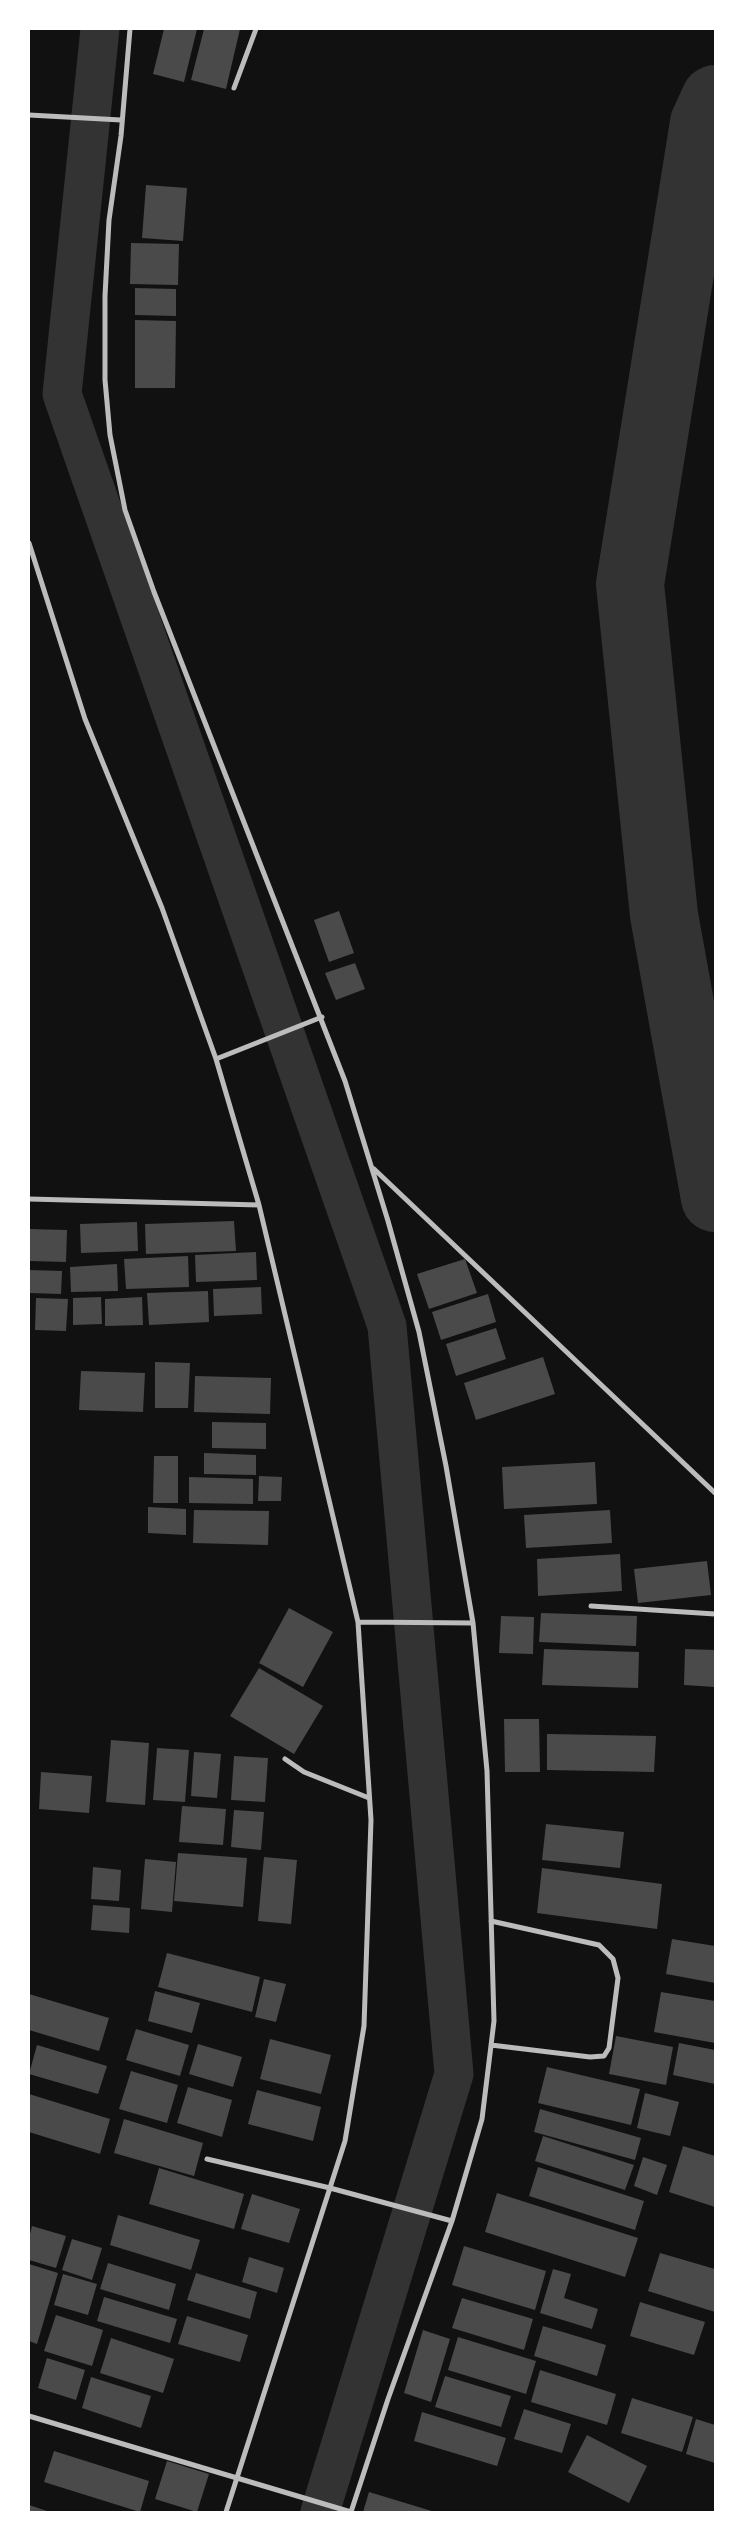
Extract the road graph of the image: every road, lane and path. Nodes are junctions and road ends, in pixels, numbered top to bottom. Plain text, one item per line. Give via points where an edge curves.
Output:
1 (130, 29) edge
2 (256, 29) edge
3 (234, 88) dead end
4 (29, 115) edge
5 (121, 120) junction
6 (29, 543) edge
7 (322, 1017) junction
8 (216, 1059) junction
9 (373, 1169) junction
10 (29, 1200) edge
11 (259, 1205) junction
12 (715, 1493) edge
13 (591, 1606) dead end
14 (715, 1614) edge
15 (358, 1622) junction
16 (473, 1623) junction
17 (285, 1759) dead end
18 (369, 1798) junction
19 (492, 1921) junction
20 (491, 2045) junction
21 (207, 2159) dead end
22 (330, 2188) junction
23 (452, 2221) junction
24 (29, 2416) edge
25 (237, 2480) junction
26 (226, 2512) edge
27 (351, 2512) edge

1 - 5 street
2 - 3 street
4 - 5 street
5 - 7 street via 109,220 105,380 110,435 125,510 154,592
6 - 8 street via 84,719 162,908
7 - 8 street
7 - 9 street
8 - 11 street
9 - 12 street
9 - 16 street via 418,1332 446,1466
10 - 11 street
11 - 15 street
13 - 14 street
15 - 16 street
15 - 18 street
16 - 19 street via 487,1771
17 - 18 street via 304,1772
18 - 22 street via 364,2026 345,2141
19 - 20 street via 494,2021
19 - 20 street via 599,1945 613,1959 618,1978 610,2048 604,2056
20 - 23 street via 482,2119
21 - 22 street
22 - 23 street
22 - 25 street
23 - 27 street
24 - 25 street
25 - 26 street
25 - 27 street

